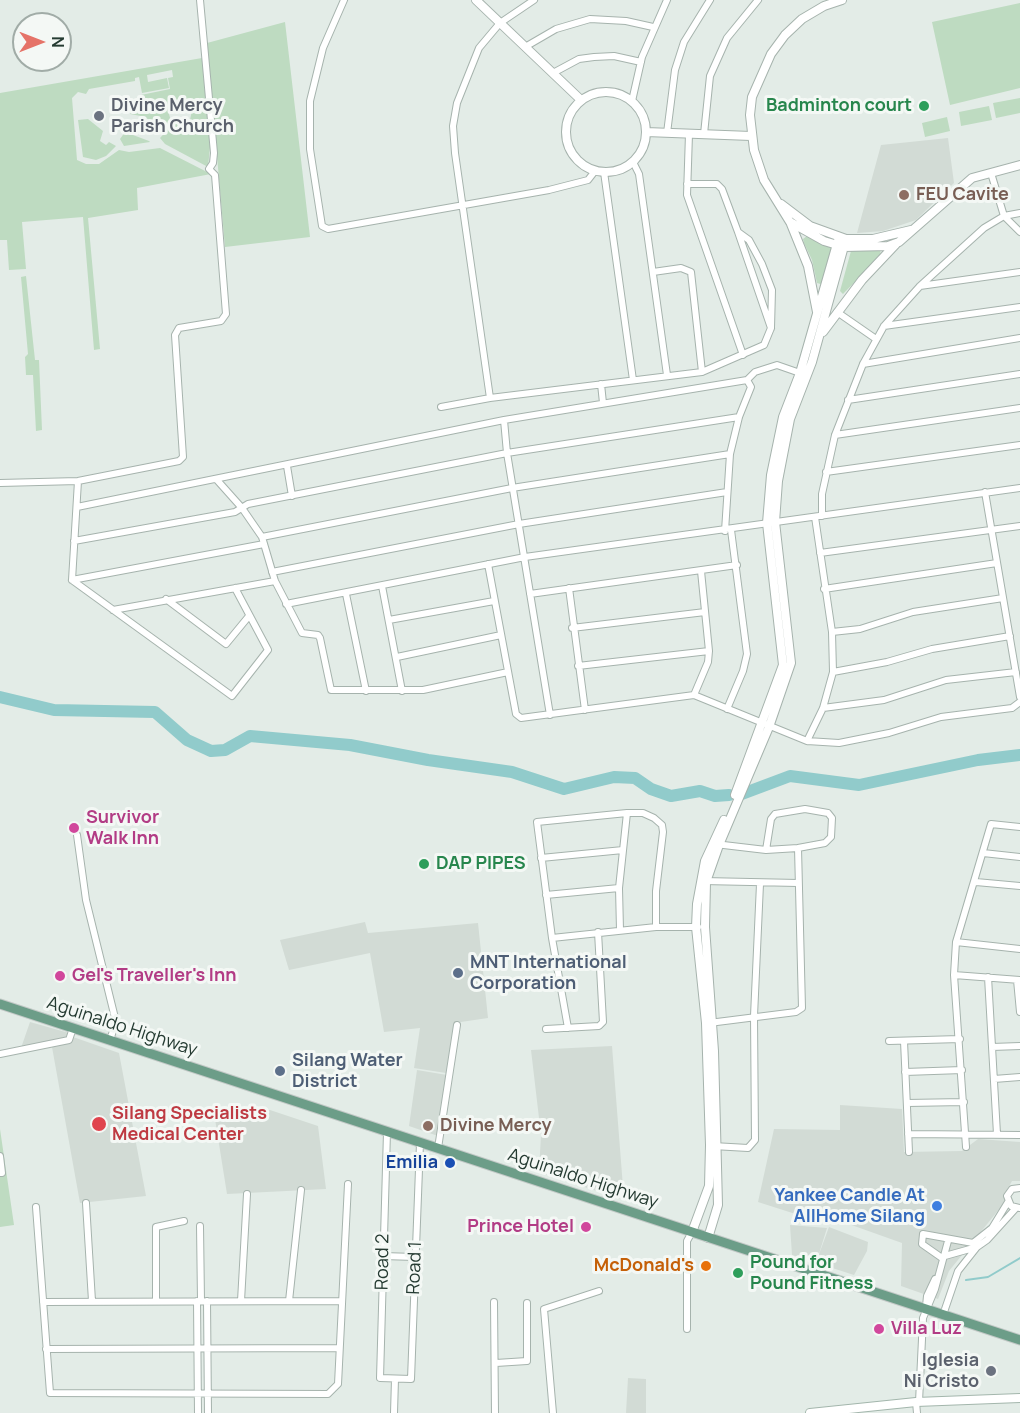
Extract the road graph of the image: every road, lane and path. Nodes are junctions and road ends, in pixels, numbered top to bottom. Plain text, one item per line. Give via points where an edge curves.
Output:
1 (200, 0) edge
2 (344, 0) edge
3 (476, 0) edge
4 (534, 0) edge
5 (667, 0) edge
6 (710, 0) edge
7 (758, 0) edge
8 (842, 0) edge
9 (822, 3) edge
10 (500, 23) junction
11 (653, 27) junction
12 (525, 47) junction
13 (641, 62) junction
14 (553, 73) junction
15 (581, 100) junction
16 (632, 101) junction
17 (646, 132) junction
18 (668, 133) junction
19 (689, 134) junction
20 (704, 134) junction
21 (751, 136) junction
22 (633, 162) junction
23 (1020, 165) edge
24 (595, 171) junction
25 (604, 172) junction
26 (991, 173) junction
27 (687, 184) junction
28 (774, 199) junction
29 (463, 205) junction
30 (1020, 213) edge
31 (1004, 216) junction
32 (790, 222) junction
33 (912, 230) junction
34 (738, 232) junction
35 (1020, 232) edge
36 (841, 242) junction
37 (899, 242) junction
38 (653, 272) junction
39 (1020, 272) edge
40 (920, 286) junction
41 (1020, 307) edge
42 (837, 312) junction
43 (817, 316) junction
44 (884, 326) junction
45 (771, 328) junction
46 (819, 338) junction
47 (1020, 338) edge
48 (876, 339) junction
49 (743, 355) junction
50 (863, 364) junction
51 (702, 372) junction
52 (800, 373) junction
53 (1020, 374) edge
54 (668, 375) junction
55 (633, 380) junction
56 (747, 380) junction
57 (601, 384) junction
58 (490, 398) junction
59 (848, 400) junction
60 (603, 403) junction
61 (441, 407) dead end
62 (1020, 408) edge
63 (739, 417) junction
64 (504, 420) junction
65 (835, 435) junction
66 (1020, 445) edge
67 (507, 453) junction
68 (730, 454) junction
69 (287, 466) junction
70 (826, 472) junction
71 (217, 480) junction
72 (78, 481) junction
73 (0, 483) edge
74 (512, 488) junction
75 (1020, 488) edge
76 (727, 492) junction
77 (985, 492) junction
78 (292, 496) junction
79 (77, 507) junction
80 (242, 508) junction
81 (818, 516) junction
82 (771, 523) junction
83 (519, 524) junction
84 (1020, 526) edge
85 (992, 530) junction
86 (728, 531) junction
87 (74, 541) junction
88 (263, 541) junction
89 (820, 553) junction
90 (525, 557) junction
91 (997, 563) junction
92 (488, 564) junction
93 (737, 565) junction
94 (701, 571) junction
95 (272, 573) junction
96 (72, 580) junction
97 (275, 581) junction
98 (382, 586) junction
99 (235, 588) junction
100 (569, 588) junction
101 (824, 589) junction
102 (346, 594) junction
103 (530, 594) junction
104 (1003, 598) junction
105 (166, 599) junction
106 (494, 602) junction
107 (286, 604) junction
108 (113, 610) junction
109 (705, 612) junction
110 (249, 616) junction
111 (389, 620) junction
112 (572, 628) junction
113 (832, 632) junction
114 (501, 635) junction
115 (1010, 636) junction
116 (710, 651) junction
117 (397, 657) junction
118 (578, 666) junction
119 (508, 672) junction
120 (833, 672) junction
121 (1016, 672) junction
122 (366, 691) junction
123 (402, 691) junction
124 (694, 695) junction
125 (1020, 697) edge
126 (1020, 702) edge
127 (823, 708) junction
128 (727, 709) junction
129 (585, 710) junction
130 (550, 715) junction
131 (765, 725) junction
132 (807, 741) junction
133 (627, 813) junction
134 (1020, 827) edge
135 (77, 835) dead end
136 (715, 844) junction
137 (798, 848) junction
138 (623, 850) junction
139 (766, 850) junction
140 (983, 853) junction
141 (1020, 857) edge
142 (541, 858) junction
143 (703, 881) junction
144 (975, 882) junction
145 (798, 883) junction
146 (760, 884) junction
147 (1020, 886) edge
148 (619, 888) junction
149 (546, 895) junction
150 (656, 927) junction
151 (700, 927) junction
152 (620, 930) junction
153 (598, 932) junction
154 (552, 938) junction
155 (956, 942) junction
156 (1020, 949) edge
157 (954, 975) junction
158 (988, 976) junction
159 (1019, 980) edge
160 (0, 1004) edge
161 (1020, 1012) edge
162 (754, 1016) junction
163 (709, 1023) junction
164 (457, 1025) dead end
165 (73, 1028) junction
166 (568, 1028) junction
167 (546, 1029) dead end
168 (960, 1039) junction
169 (110, 1040) junction
170 (889, 1041) dead end
171 (904, 1041) junction
172 (1020, 1046) edge
173 (992, 1047) junction
174 (0, 1054) edge
175 (962, 1070) junction
176 (905, 1072) junction
177 (1020, 1077) edge
178 (994, 1079) junction
179 (964, 1102) junction
180 (907, 1103) junction
181 (387, 1132) junction
182 (966, 1133) junction
183 (908, 1134) junction
184 (997, 1134) junction
185 (1020, 1135) edge
186 (420, 1143) junction
187 (713, 1146) junction
188 (966, 1147) dead end
189 (438, 1148) junction
190 (909, 1152) dead end
191 (0, 1156) edge
192 (0, 1173) edge
193 (348, 1184) dead end
194 (1020, 1188) edge
195 (301, 1190) dead end
196 (247, 1194) dead end
197 (1008, 1202) junction
198 (86, 1203) dead end
199 (36, 1207) dead end
200 (1018, 1208) edge
201 (184, 1221) dead end
202 (200, 1226) dead end
203 (692, 1232) junction
204 (708, 1238) junction
205 (948, 1240) junction
206 (977, 1246) junction
207 (383, 1256) junction
208 (415, 1257) junction
209 (943, 1257) junction
210 (599, 1291) dead end
211 (92, 1301) junction
212 (156, 1301) junction
213 (202, 1301) junction
214 (241, 1301) junction
215 (289, 1301) junction
216 (342, 1301) junction
217 (43, 1302) junction
218 (494, 1302) dead end
219 (527, 1303) dead end
220 (926, 1310) junction
221 (943, 1315) junction
222 (687, 1329) dead end
223 (1020, 1340) edge
224 (197, 1348) junction
225 (207, 1348) junction
226 (339, 1348) junction
227 (46, 1349) junction
228 (495, 1363) junction
229 (395, 1379) junction
230 (198, 1393) junction
231 (208, 1393) junction
232 (1020, 1398) edge
233 (918, 1402) junction
234 (845, 1411) edge
235 (198, 1413) edge
236 (208, 1413) edge
237 (394, 1413) edge
238 (495, 1413) edge
239 (553, 1413) edge
240 (810, 1413) edge
241 (917, 1413) edge

1 - 72 street via 214,153 209,169 215,175 225,318 179,328 175,335 183,457 179,461
2 - 29 street via 323,48 310,101 310,149 321,226 328,229
3 - 10 street
4 - 10 street
5 - 11 street
6 - 18 street via 684,42 675,70
7 - 20 street via 727,38 711,76
8 - 9 street
9 - 21 street via 785,34 771,54 752,97
10 - 12 street
10 - 29 street via 479,48 457,103 453,126
11 - 12 street via 590,20 556,29
11 - 13 street
12 - 14 street
13 - 14 street via 614,56 594,57 579,59
13 - 16 street
14 - 15 street
15 - 16 street via 591,94 612,92
15 - 24 street via 567,121 568,146 584,165
16 - 17 street via 642,115
17 - 18 street
17 - 22 street
18 - 19 street
19 - 20 street
19 - 27 street
20 - 21 street
21 - 28 street via 758,165
22 - 25 street
22 - 38 street via 639,174
23 - 26 street
24 - 25 street
24 - 29 street via 588,180
25 - 55 street
26 - 31 street
26 - 33 street via 972,178
27 - 34 street via 717,184
27 - 49 street via 687,195
28 - 32 street
28 - 36 street via 810,226
29 - 58 street
30 - 31 street
31 - 35 street
31 - 40 street via 984,228
32 - 36 street via 805,232
32 - 43 street via 808,266
33 - 36 street
33 - 37 street
34 - 45 street
34 - 45 street via 749,240 772,290
36 - 37 street via 870,248
36 - 43 street
36 - 46 street
37 - 42 street
38 - 51 street via 681,268 691,272
38 - 54 street
39 - 40 street
40 - 44 street
41 - 44 street
42 - 46 street
42 - 48 street
43 - 52 street
44 - 48 street
45 - 49 street via 764,345
46 - 82 street via 790,419
47 - 50 street
48 - 50 street
49 - 51 street
50 - 59 street
51 - 54 street
52 - 56 street via 777,365 755,372
52 - 82 street via 776,446
53 - 59 street
54 - 55 street
55 - 57 street
56 - 60 street
56 - 63 street via 751,387
57 - 58 street
57 - 60 street
58 - 61 street
59 - 65 street
60 - 64 street
62 - 65 street
63 - 67 street
63 - 68 street
64 - 67 street
64 - 69 street
65 - 70 street
66 - 70 street
67 - 74 street
67 - 78 street
68 - 74 street
68 - 76 street
69 - 71 street
69 - 78 street
70 - 81 street
71 - 79 street
71 - 80 street
72 - 73 street
72 - 79 street
74 - 83 street
74 - 88 street
75 - 77 street
76 - 83 street
76 - 86 street
77 - 81 street
77 - 85 street
78 - 80 street
79 - 87 street
80 - 87 street
80 - 88 street
81 - 82 street
81 - 89 street
82 - 86 street
82 - 131 street via 784,656
83 - 90 street
83 - 95 street
84 - 85 street
85 - 89 street
85 - 91 street
86 - 90 street
86 - 93 street
87 - 96 street
88 - 95 street
88 - 96 street
89 - 101 street
90 - 92 street
90 - 103 street
91 - 101 street
91 - 104 street
92 - 98 street
92 - 106 street
93 - 94 street
93 - 128 street via 747,654
94 - 100 street
94 - 109 street
95 - 97 street
96 - 108 street
97 - 99 street
97 - 107 street
98 - 102 street
98 - 111 street
99 - 105 street
99 - 110 street
100 - 103 street
100 - 112 street
101 - 113 street
102 - 107 street
102 - 122 street
103 - 130 street
104 - 113 street via 913,612 860,629
104 - 115 street
105 - 108 street
105 - 110 street via 226,645
106 - 111 street
106 - 114 street
107 - 122 street via 303,635 320,638 331,690
108 - 110 street via 232,696 268,650
109 - 112 street
109 - 116 street
111 - 117 street
112 - 118 street
113 - 120 street
114 - 117 street
114 - 119 street
115 - 120 street
115 - 121 street
116 - 118 street
116 - 124 street
117 - 123 street
118 - 129 street
119 - 123 street
119 - 130 street via 516,714 521,718
120 - 127 street
121 - 125 street
121 - 127 street via 946,680 884,700
122 - 123 street
124 - 128 street
124 - 129 street
126 - 132 street via 1012,708 941,717 851,742
127 - 132 street
128 - 131 street
129 - 130 street
131 - 132 street
131 - 136 street
133 - 138 street
133 - 142 street via 537,822
133 - 150 street via 644,813 662,825
134 - 140 street via 992,824
135 - 169 street via 86,900 116,1022
136 - 139 street
136 - 143 street
137 - 139 street
137 - 139 street via 825,843 831,837 832,818 828,813 805,809 775,814
137 - 145 street
138 - 142 street
138 - 148 street
140 - 141 street
140 - 144 street
142 - 149 street
143 - 146 street
143 - 151 street
144 - 147 street
144 - 155 street
145 - 146 street
145 - 162 street via 802,1008
146 - 162 street
148 - 149 street
148 - 152 street
149 - 154 street
150 - 151 street
150 - 152 street
151 - 163 street
152 - 153 street
153 - 154 street
153 - 166 street via 603,1022 599,1026
154 - 166 street
155 - 156 street
155 - 157 street
157 - 158 street
157 - 168 street
158 - 159 street
158 - 173 street
159 - 161 street
160 - 165 main road, Aguinaldo Highway
162 - 163 street
162 - 187 street via 755,1140 748,1148
163 - 187 street
164 - 189 street
165 - 169 main road, Aguinaldo Highway
165 - 174 street via 69,1040
166 - 167 street
168 - 171 street
168 - 175 street
169 - 181 main road, Aguinaldo Highway
170 - 171 street
171 - 176 street
172 - 173 street
173 - 178 street
175 - 176 street
175 - 179 street
176 - 180 street
177 - 178 street
178 - 184 street
179 - 180 street
179 - 182 street
180 - 183 street
181 - 186 main road, Aguinaldo Highway
181 - 207 street, Road 2
182 - 183 street
182 - 184 street
182 - 188 street
183 - 190 street
184 - 185 street
186 - 189 main road, Aguinaldo Highway
186 - 208 street, Road 1
187 - 203 street via 709,1186
187 - 204 street via 718,1205
189 - 203 main road, Aguinaldo Highway
191 - 192 street
193 - 216 street
194 - 197 street via 1010,1191
195 - 215 street
196 - 214 street
197 - 200 street
197 - 205 street via 985,1236 973,1243
198 - 211 street
199 - 217 street
200 - 206 street
201 - 212 street via 156,1227
202 - 213 street
203 - 204 main road, Aguinaldo Highway
203 - 222 street via 687,1241
204 - 220 main road, Aguinaldo Highway
205 - 209 street
205 - 209 street via 929,1234 921,1238 922,1244
206 - 209 street
206 - 221 street via 958,1271
207 - 208 street
207 - 229 street, Road 2 via 380,1378
208 - 229 street, Road 1 via 411,1378
209 - 220 street
210 - 239 street via 544,1309
211 - 212 street
211 - 217 street
212 - 213 street
213 - 214 street
213 - 224 street
213 - 225 street
214 - 215 street
215 - 216 street
216 - 226 street
217 - 227 street
218 - 228 street
219 - 228 street via 527,1361
220 - 221 main road, Aguinaldo Highway
220 - 233 street
221 - 223 main road, Aguinaldo Highway
224 - 225 street
224 - 227 street
224 - 230 street
225 - 226 street
225 - 231 street
226 - 231 street via 338,1384 328,1394
227 - 230 street via 49,1389 53,1394
228 - 238 street
229 - 237 street
230 - 231 street
230 - 235 street
231 - 236 street
232 - 233 main road
233 - 234 main road
233 - 241 street
234 - 240 main road

